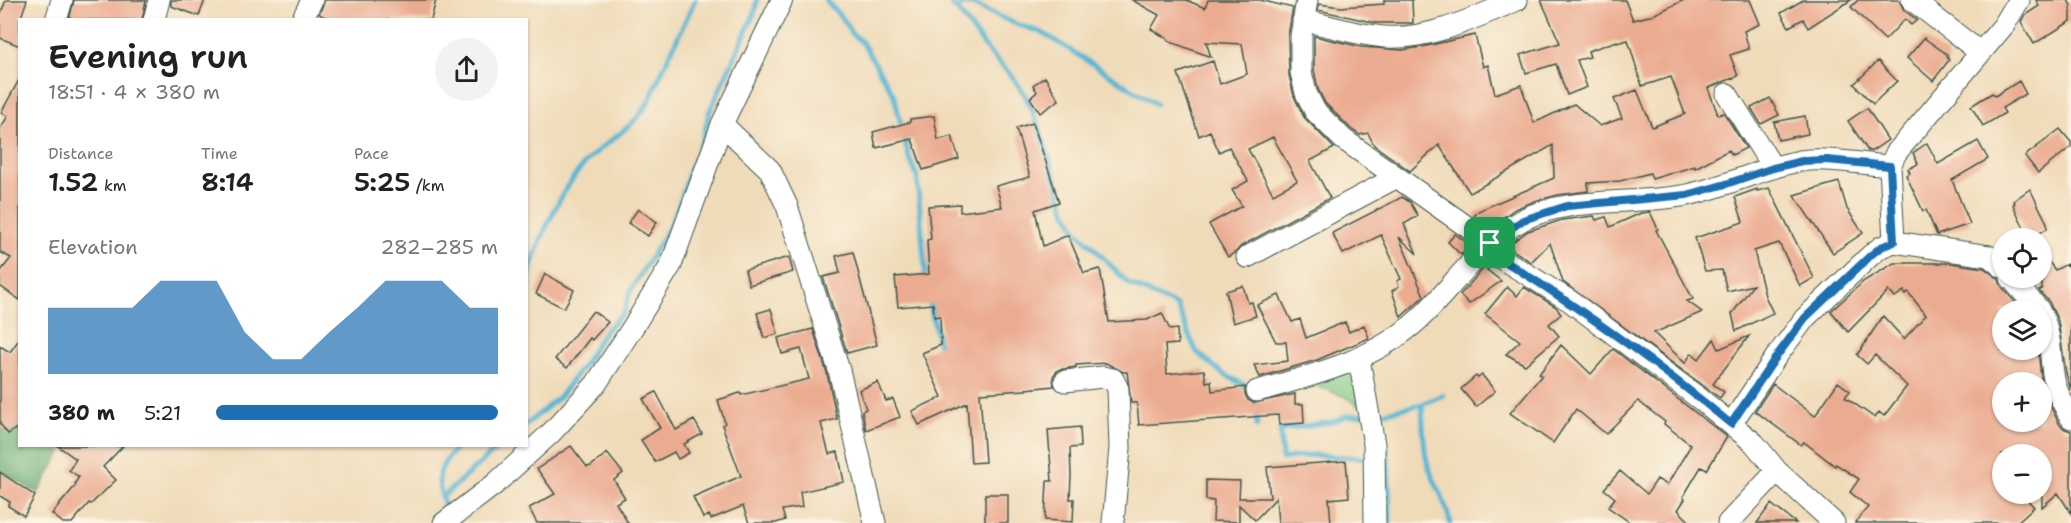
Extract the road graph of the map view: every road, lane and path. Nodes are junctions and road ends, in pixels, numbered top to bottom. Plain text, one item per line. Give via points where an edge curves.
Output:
1 (62, 0) edge
2 (159, 0) edge
3 (312, 0) edge
4 (782, 0) edge
5 (1517, 0) edge
6 (1912, 0) edge
7 (2019, 0) edge
8 (1305, 10) edge
9 (57, 18) edge
10 (154, 18) edge
11 (303, 18) edge
12 (1981, 53) junction
13 (1727, 94) dead end
14 (722, 124) junction
15 (1890, 166) junction
16 (1773, 168) junction
17 (1395, 178) junction
18 (1894, 242) junction
19 (1490, 243) junction
20 (1247, 257) dead end
21 (1992, 259) edge
22 (2020, 288) edge
23 (2031, 300) edge
24 (1359, 359) junction
25 (2052, 360) edge
26 (1065, 381) dead end
27 (1257, 391) dead end
28 (2071, 418) edge
29 (1731, 424) junction
30 (1777, 471) junction
31 (451, 518) edge
32 (875, 523) edge
33 (1113, 523) edge
34 (1375, 523) edge
35 (1728, 523) edge
36 (1834, 523) edge

1 - 9 street
2 - 10 street
3 - 11 street
4 - 14 street
5 - 8 street via 1452,27 1387,38 1362,35
6 - 12 street
7 - 12 street
8 - 17 street via 1301,72 1315,111 1342,139
12 - 15 street via 1908,136
13 - 16 street
14 - 31 street via 671,265 596,384 495,484
14 - 32 street via 770,170 787,206 839,370
15 - 16 street via 1827,160
15 - 18 street
16 - 19 street via 1687,195 1567,206 1523,220
17 - 19 street
17 - 20 street
18 - 21 street
18 - 29 street via 1871,255 1805,318
19 - 24 street via 1417,321
19 - 29 street via 1503,260 1570,302
22 - 23 street
24 - 27 street
24 - 34 street via 1372,433
25 - 28 street via 2057,392
26 - 33 street via 1103,377 1113,379 1118,389 1120,448
29 - 30 street via 1754,443
30 - 35 street
30 - 36 street

